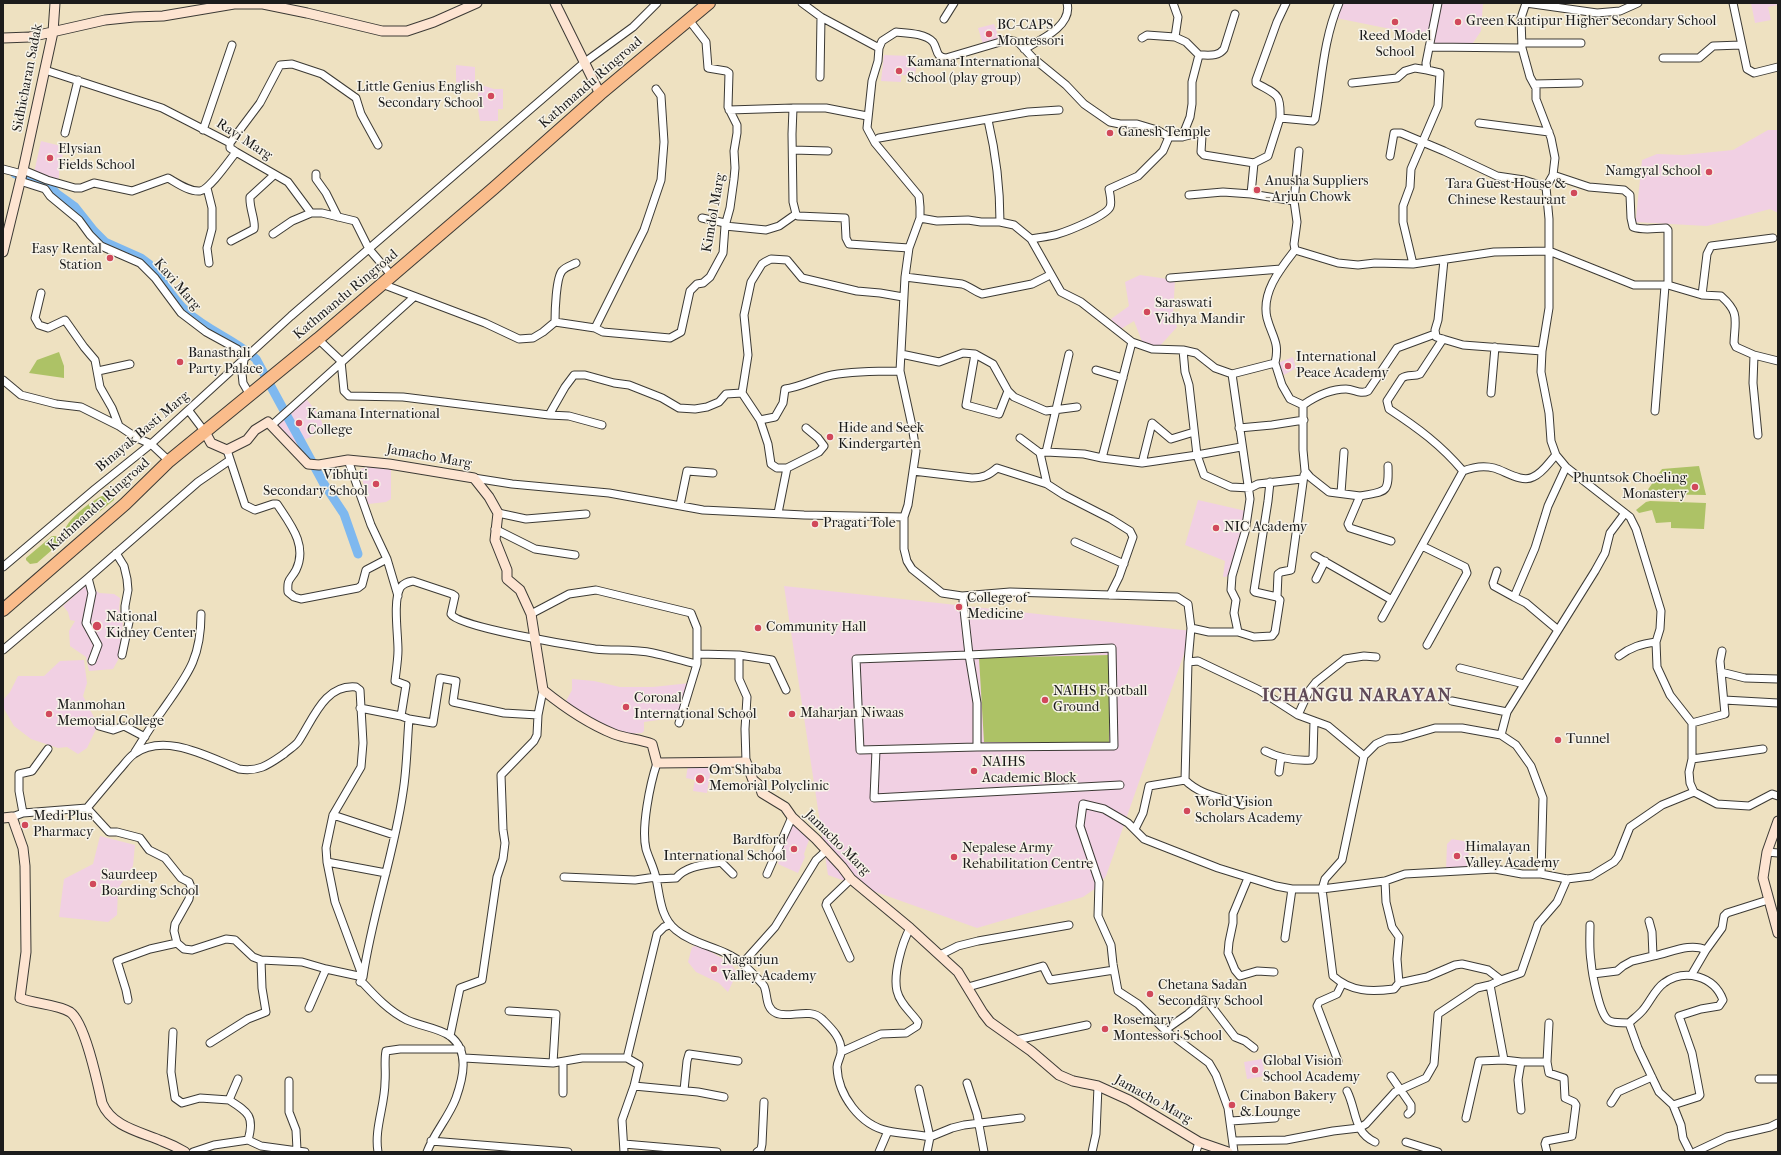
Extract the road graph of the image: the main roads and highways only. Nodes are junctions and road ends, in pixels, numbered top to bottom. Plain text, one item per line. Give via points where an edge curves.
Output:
1 (709, 3) edge
2 (3, 610) edge

1 - 2 highway, Kathmandu Ringroad via 600,94 318,339 169,461 125,504

